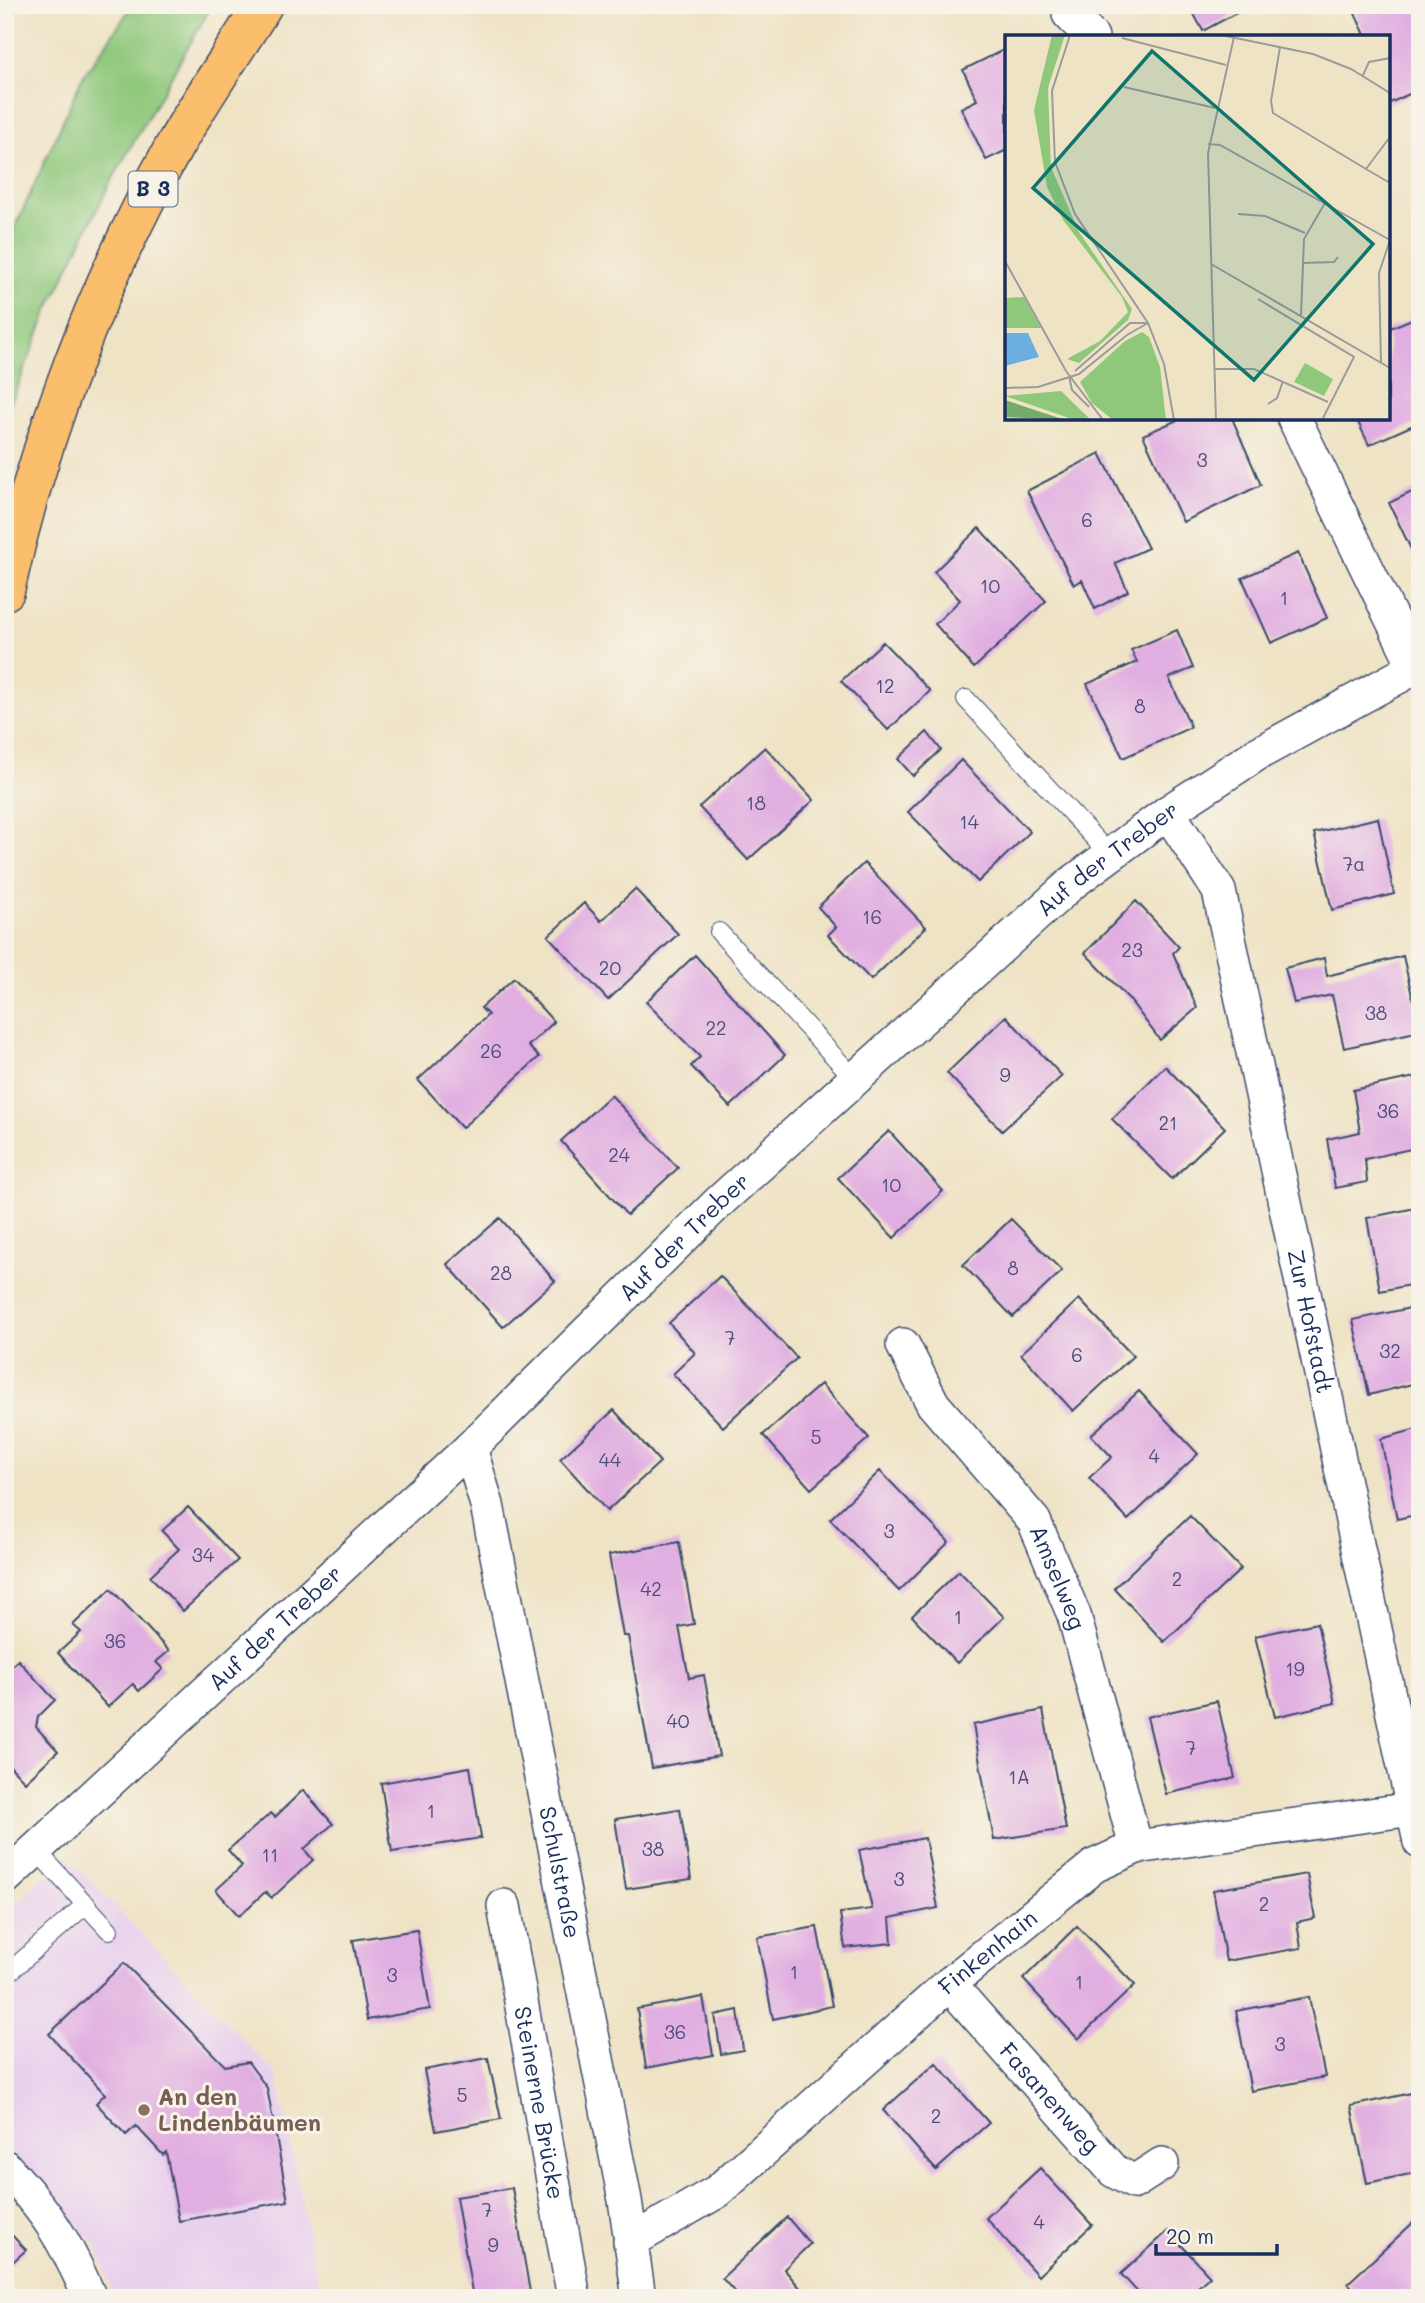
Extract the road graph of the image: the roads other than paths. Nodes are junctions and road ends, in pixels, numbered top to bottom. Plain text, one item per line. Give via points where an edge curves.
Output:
1 (263, 5) edge
2 (1295, 420) edge
3 (5, 591) edge
4 (1417, 666) edge
5 (966, 699) dead end
6 (1168, 812) junction
7 (1109, 854) junction
8 (719, 932) dead end
9 (854, 1077) junction
10 (903, 1345) dead end
11 (470, 1448) junction
12 (1413, 1809) junction
13 (1420, 1842) edge
14 (1136, 1847) junction
15 (36, 1850) junction
16 (5, 1878) edge
17 (86, 1904) junction
18 (504, 1906) dead end
19 (109, 1930) dead end
20 (5, 1976) edge
21 (949, 1984) junction
22 (1161, 2164) dead end
23 (5, 2167) edge
24 (630, 2242) junction
25 (90, 2298) edge
26 (574, 2298) edge
27 (639, 2298) edge

1 - 3 main road, B 3 via 176,145 116,262 66,385 19,530
2 - 4 street
4 - 6 street, Auf der Treber via 1257,754
5 - 7 lane
6 - 7 street, Auf der Treber
6 - 12 street, Zur Hofstadt via 1219,891
7 - 9 street, Auf der Treber
8 - 9 lane
9 - 11 street, Auf der Treber via 720,1201
10 - 14 street, Amselweg via 933,1404 1034,1521 1074,1615
11 - 15 street, Auf der Treber
11 - 24 street, Schulstraße via 489,1518
12 - 13 street, Zur Hofstadt
12 - 14 street, Finkenhain
14 - 21 street, Finkenhain via 1094,1866
15 - 16 street, Auf der Treber
15 - 17 lane
17 - 19 lane
17 - 20 lane
18 - 26 street, Steinerne Brücke
21 - 22 street, Fasanenweg via 1114,2171 1134,2182
21 - 24 street, Finkenhain via 718,2191
23 - 25 street via 42,2207 68,2246
24 - 27 street, Schulstraße

